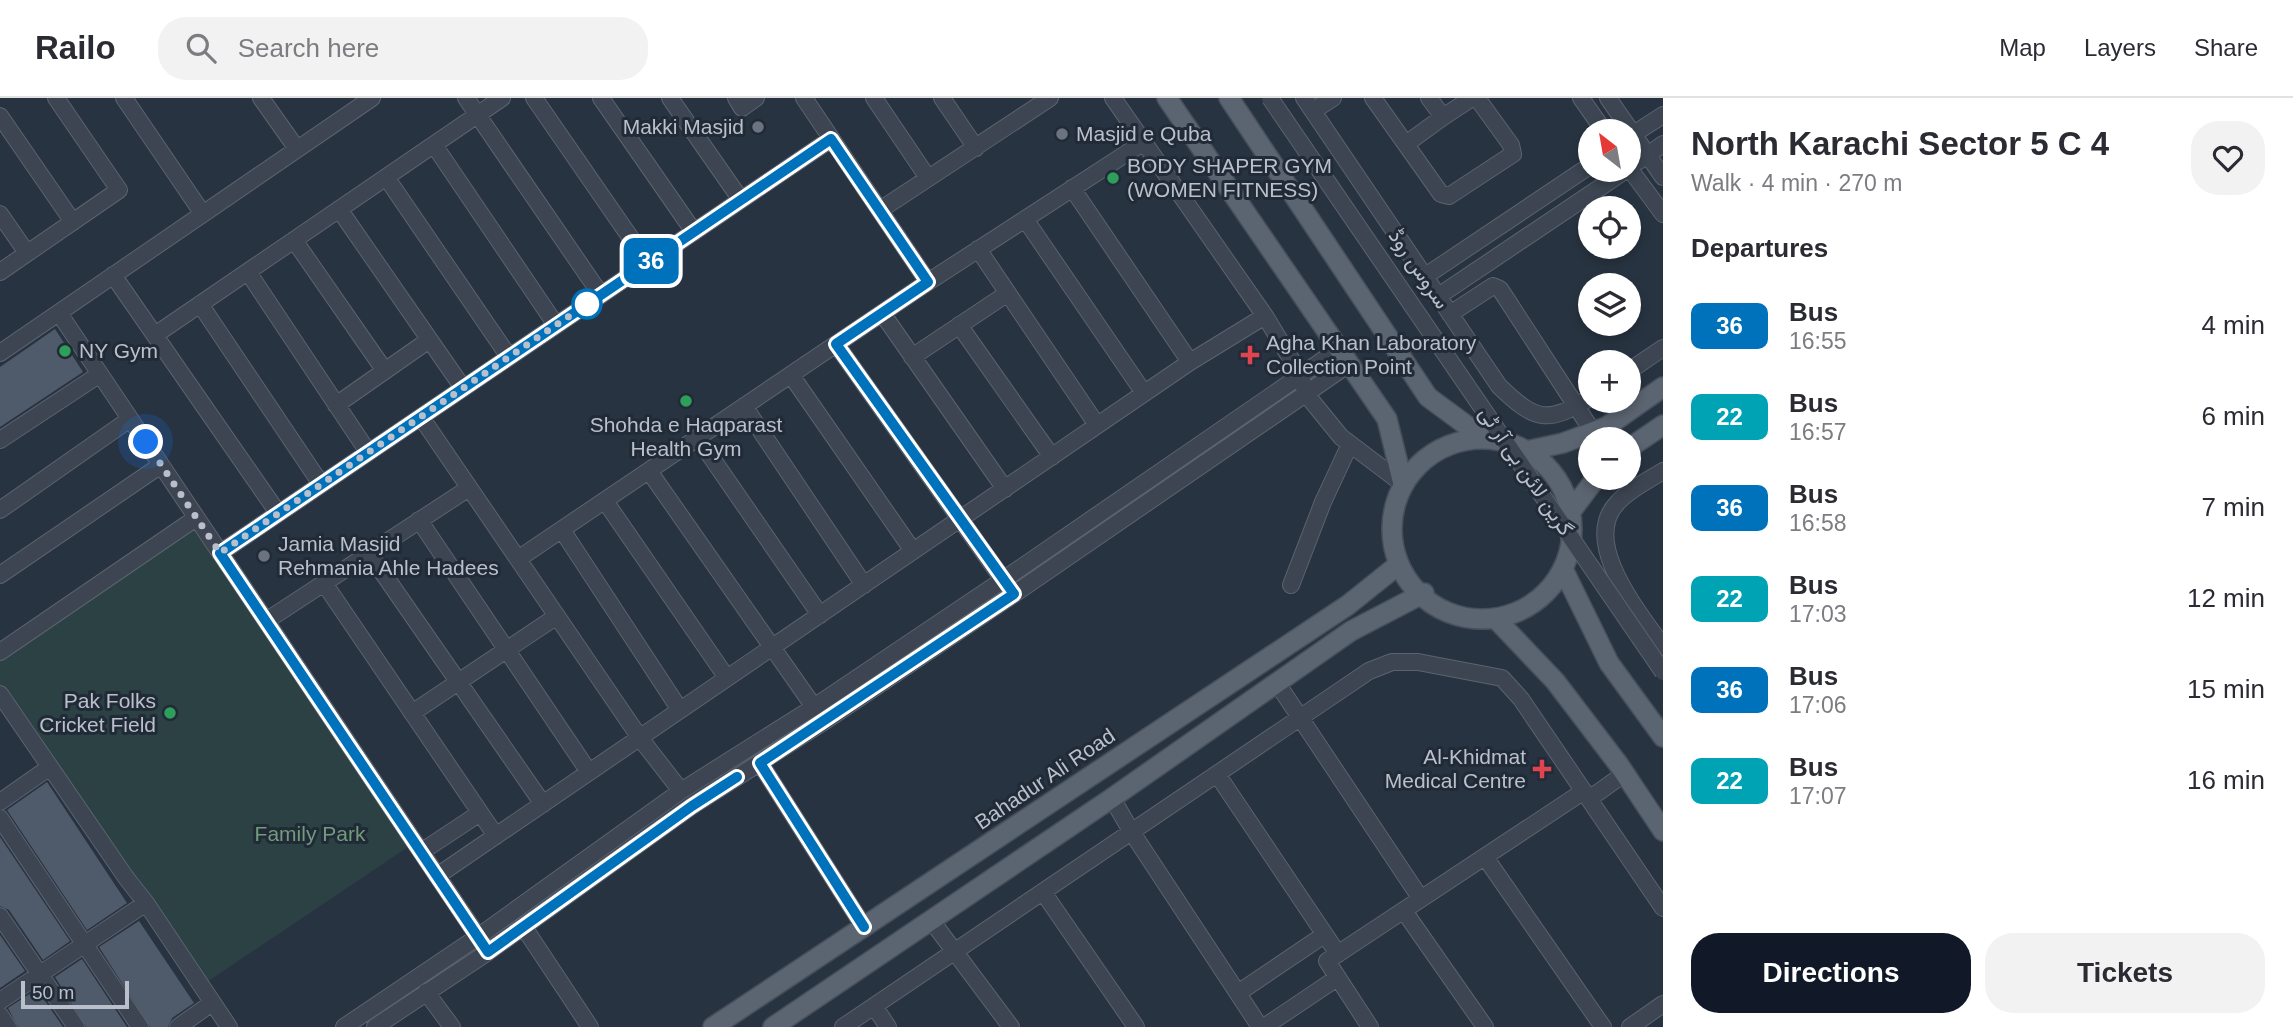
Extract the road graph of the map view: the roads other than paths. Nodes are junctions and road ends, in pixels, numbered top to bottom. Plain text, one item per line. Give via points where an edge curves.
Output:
1 (56, 98) edge
2 (124, 98) edge
3 (261, 98) edge
4 (372, 98) edge
5 (466, 98) edge
6 (502, 98) edge
7 (534, 98) edge
8 (601, 98) edge
9 (670, 98) edge
10 (736, 98) edge
11 (756, 98) edge
12 (804, 98) edge
13 (874, 98) edge
14 (942, 98) edge
15 (1050, 98) edge
16 (1113, 98) edge
17 (1167, 98) edge
18 (1228, 98) edge
19 (1270, 98) edge
20 (1333, 98) edge
21 (1373, 98) edge
22 (1429, 98) edge
23 (1474, 98) edge
24 (1581, 98) edge
25 (1608, 98) edge
26 (1309, 105) edge
27 (478, 114) junction
28 (1663, 115) edge
29 (0, 116) edge
30 (1443, 117) junction
31 (1596, 119) edge
32 (1621, 119) edge
33 (1642, 129) edge
34 (831, 139) junction
35 (1144, 142) junction
36 (1406, 144) junction
37 (1663, 144) edge
38 (434, 145) junction
39 (975, 148) junction
40 (297, 149) junction
41 (1642, 149) edge
42 (1647, 155) junction
43 (1642, 158) edge
44 (1578, 174) edge
45 (386, 177) junction
46 (1663, 177) edge
47 (928, 178) junction
48 (1607, 182) edge
49 (1639, 182) edge
50 (1072, 188) junction
51 (741, 200) junction
52 (339, 209) junction
53 (880, 210) junction
54 (0, 214) edge
55 (203, 214) junction
56 (1663, 214) edge
57 (1025, 219) junction
58 (73, 222) junction
59 (694, 232) junction
60 (294, 240) junction
61 (978, 249) junction
62 (27, 253) junction
63 (648, 263) junction
64 (0, 272) edge
65 (248, 272) junction
66 (113, 275) junction
67 (1424, 277) junction
68 (928, 282) junction
69 (1008, 293) junction
70 (601, 295) junction
71 (1437, 297) junction
72 (200, 304) junction
73 (59, 313) junction
74 (882, 313) junction
75 (1450, 314) junction
76 (1265, 316) junction
77 (556, 325) junction
78 (959, 325) junction
79 (155, 335) junction
80 (429, 340) junction
81 (836, 344) junction
82 (1663, 348) edge
83 (0, 353) edge
84 (1344, 356) junction
85 (509, 357) junction
86 (912, 357) junction
87 (1190, 362) junction
88 (1641, 363) edge
89 (385, 371) junction
90 (100, 374) junction
91 (1300, 374) junction
92 (790, 375) junction
93 (1663, 387) edge
94 (463, 388) junction
95 (1144, 393) junction
96 (1306, 394) junction
97 (1578, 394) edge
98 (336, 405) junction
99 (744, 406) junction
100 (1578, 406) edge
101 (421, 417) junction
102 (130, 419) junction
103 (1097, 425) junction
104 (1663, 425) edge
105 (1605, 427) edge
106 (698, 438) junction
107 (1578, 438) edge
108 (1485, 439) junction
109 (0, 440) edge
110 (1641, 440) edge
111 (1350, 444) junction
112 (1531, 450) junction
113 (368, 452) junction
114 (1052, 457) junction
115 (161, 465) junction
116 (649, 471) junction
117 (1663, 471) edge
118 (321, 484) junction
119 (1403, 484) junction
120 (469, 488) junction
121 (1005, 489) junction
122 (1587, 490) edge
123 (605, 501) junction
124 (0, 510) edge
125 (278, 513) junction
126 (1569, 514) junction
127 (196, 518) junction
128 (419, 520) junction
129 (959, 520) junction
130 (562, 530) junction
131 (913, 551) junction
132 (220, 553) junction
133 (369, 553) junction
134 (518, 559) junction
135 (1398, 565) junction
136 (1563, 569) junction
137 (0, 575) edge
138 (1003, 580) junction
139 (324, 583) junction
140 (864, 585) junction
141 (1291, 585) dead end
142 (1424, 593) junction
143 (1014, 594) junction
144 (820, 615) junction
145 (557, 616) junction
146 (1495, 618) junction
147 (265, 621) junction
148 (773, 647) junction
149 (1663, 647) edge
150 (506, 649) junction
151 (0, 652) edge
152 (1663, 671) edge
153 (727, 678) junction
154 (458, 682) junction
155 (1277, 683) junction
156 (2, 700) edge
157 (814, 706) junction
158 (680, 710) junction
159 (412, 713) junction
160 (1300, 719) junction
161 (1663, 737) edge
162 (640, 738) junction
163 (760, 763) junction
164 (50, 767) junction
165 (589, 772) junction
166 (1217, 774) junction
167 (1624, 774) junction
168 (681, 792) junction
169 (1587, 795) junction
170 (1112, 798) junction
171 (0, 802) edge
172 (543, 804) junction
173 (480, 813) junction
174 (0, 818) edge
175 (1131, 831) junction
176 (1663, 831) edge
177 (496, 836) junction
178 (421, 852) junction
179 (1485, 857) junction
180 (437, 876) junction
181 (1043, 891) junction
182 (1421, 899) junction
183 (146, 903) junction
184 (1663, 908) edge
185 (1404, 911) junction
186 (0, 916) edge
187 (931, 920) junction
188 (523, 926) junction
189 (864, 927) junction
190 (1324, 935) junction
191 (479, 936) junction
192 (85, 943) junction
193 (488, 952) junction
194 (954, 952) junction
195 (1338, 954) junction
196 (39, 974) junction
197 (1337, 978) junction
198 (426, 992) junction
199 (1238, 993) junction
200 (0, 1001) edge
201 (212, 1003) junction
202 (1663, 1004) edge
203 (874, 1006) junction
204 (0, 1015) edge
205 (8, 1027) edge
206 (76, 1027) edge
207 (140, 1027) edge
208 (178, 1027) edge
209 (229, 1027) edge
210 (344, 1027) edge
211 (376, 1027) edge
212 (452, 1027) edge
213 (590, 1027) edge
214 (713, 1027) edge
215 (773, 1027) edge
216 (843, 1027) edge
217 (888, 1027) edge
218 (1011, 1027) edge
219 (1136, 1027) edge
220 (1262, 1027) edge
221 (1370, 1027) edge
222 (1485, 1027) edge
223 (1603, 1027) edge
224 (1630, 1027) edge

1 - 58 street via 119,190
2 - 55 street
3 - 40 street
4 - 40 street
5 - 27 street
6 - 27 street
7 - 63 street
8 - 59 street
9 - 51 street
10 - 11 street via 742,108
12 - 34 street
13 - 47 street
14 - 39 street
15 - 39 street
16 - 35 street
17 - 84 main road
18 - 108 main road via 1428,397
19 - 152 street, گرین لائن بی آر ٹی, bridge
20 - 26 street
21 - 36 street
22 - 30 street
23 - 30 street
23 - 36 street via 1513,153 1449,196 1441,194
24 - 31 street
25 - 32 street
26 - 67 street, سروس روڈ
27 - 38 street
27 - 70 street
28 - 33 street
29 - 58 street
30 - 36 street
34 - 51 street
34 - 53 street
35 - 50 street
35 - 76 street
37 - 42 street
38 - 45 street
38 - 77 street
39 - 47 street
40 - 55 street
41 - 42 street
42 - 43 street
42 - 46 street
44 - 67 street
45 - 52 street
45 - 85 street
47 - 53 street
48 - 71 street
49 - 56 street
50 - 57 street
50 - 87 street
51 - 59 street
52 - 60 street
52 - 80 street
53 - 68 street
54 - 62 street
55 - 66 street
57 - 61 street
57 - 95 street
58 - 62 street
59 - 63 street
60 - 65 street
60 - 89 street
61 - 68 street
61 - 69 street
62 - 64 street
63 - 70 street
65 - 72 street
65 - 98 street
66 - 73 street
66 - 79 street
67 - 71 street, سروس روڈ
68 - 74 street
69 - 78 street
69 - 103 street
70 - 77 street
71 - 75 street, سروس روڈ
72 - 79 street
72 - 118 street
73 - 83 street
73 - 90 street
74 - 81 street
74 - 86 street
75 - 97 street via 1493,286 1500,289
75 - 100 street, سروس روڈ via 1499,386 1517,403 1549,416
76 - 87 street
76 - 91 street
77 - 85 street
78 - 86 street
78 - 114 street
79 - 125 street
80 - 89 street
80 - 94 street
81 - 92 street
81 - 129 street
82 - 88 street
84 - 91 street
84 - 96 street
84 - 119 main road via 1387,419
85 - 94 street
86 - 121 street
87 - 95 street
89 - 98 street
90 - 102 street
90 - 109 street
91 - 96 street
91 - 138 street
92 - 99 street
92 - 131 street
93 - 105 main road
94 - 101 street
95 - 103 street
96 - 111 street
96 - 143 street
98 - 113 street
99 - 106 street
99 - 140 street
101 - 113 street
101 - 120 street
102 - 115 street
102 - 124 street
103 - 114 street
104 - 110 main road
106 - 116 street
106 - 144 street
107 - 112 main road
108 - 112 main road
108 - 119 main road via 1460,441 1437,450
111 - 119 street
111 - 141 street
112 - 126 main road via 1552,472 1565,494
113 - 118 street
114 - 121 street
115 - 127 street
115 - 137 street
116 - 123 street
116 - 148 street
117 - 149 street via 1617,502 1606,521 1613,571
118 - 125 street
119 - 135 main road via 1393,510 1391,538
120 - 128 street
120 - 134 street
121 - 129 street
122 - 126 main road
123 - 130 street
123 - 153 street
125 - 132 street
126 - 136 main road via 1571,544
127 - 132 street
127 - 151 street
128 - 133 street
128 - 150 street
129 - 131 street
129 - 138 street
130 - 134 street
130 - 158 street
131 - 140 street
132 - 147 street
133 - 139 street
133 - 154 street
134 - 145 street
135 - 142 main road via 1411,586
135 - 189 main road, Bahadur Ali Road via 1348,605
136 - 146 main road via 1535,602
136 - 161 main road via 1609,663
138 - 143 street
138 - 157 street
139 - 147 street
139 - 159 street
140 - 144 street
142 - 146 main road via 1450,614
142 - 155 main road via 1351,631
143 - 163 street
144 - 148 street
145 - 150 street
145 - 162 street
146 - 167 main road via 1555,681
147 - 178 street
148 - 153 street
148 - 157 street
150 - 154 street
150 - 165 street
153 - 158 street
154 - 159 street
154 - 172 street
155 - 160 street
155 - 170 main road
156 - 164 street
157 - 168 street
158 - 162 street
159 - 173 street
160 - 166 street
160 - 169 street via 1369,671 1392,662 1418,662 1502,678
160 - 182 street
162 - 165 street
162 - 168 street
163 - 188 street
163 - 189 street
164 - 171 street
164 - 183 street
165 - 172 street
166 - 175 street
166 - 190 street
167 - 169 street
167 - 176 main road
168 - 191 street
169 - 179 street
169 - 184 street
170 - 175 street
170 - 187 main road
172 - 177 street
173 - 177 street
173 - 178 street
174 - 192 street
175 - 181 street
175 - 199 street
177 - 180 street
178 - 180 street
179 - 182 street
179 - 223 street
180 - 191 street
181 - 194 street
181 - 219 street
182 - 185 street
183 - 192 street
183 - 201 street
185 - 195 street
185 - 222 street
186 - 196 street
187 - 194 street
187 - 215 main road
188 - 193 street
188 - 213 street
189 - 214 main road, Bahadur Ali Road
190 - 195 street
190 - 199 street
191 - 193 street
191 - 210 street
192 - 196 street
192 - 207 street
193 - 198 street
194 - 203 street
194 - 218 street
195 - 197 street via 1327,961
196 - 200 street
196 - 206 street
197 - 220 street
197 - 221 street
198 - 211 street
198 - 212 street
199 - 220 street
201 - 208 street
201 - 209 street
202 - 224 street
203 - 216 street
203 - 217 street
204 - 205 street

